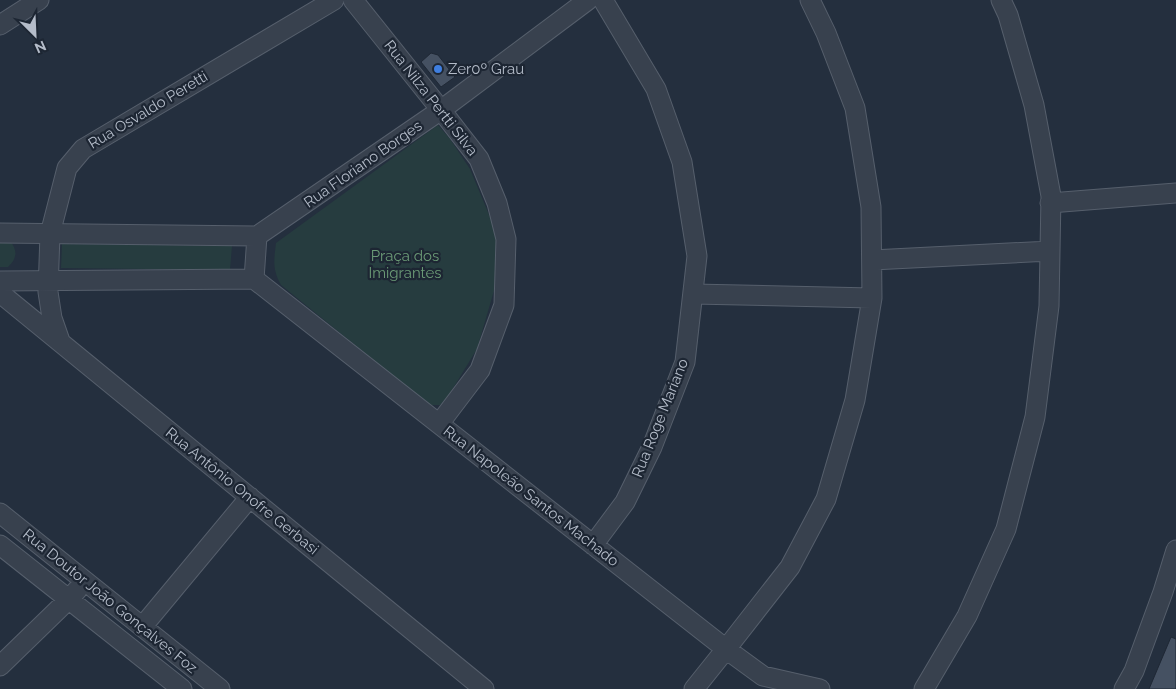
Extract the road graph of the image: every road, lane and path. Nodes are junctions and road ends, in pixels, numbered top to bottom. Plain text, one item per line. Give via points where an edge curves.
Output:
1 (39, 0) edge
2 (334, 0) edge
3 (353, 0) edge
4 (588, 0) edge
5 (603, 0) edge
6 (810, 0) edge
7 (1002, 0) edge
8 (0, 25) edge
9 (441, 110) junction
10 (1176, 193) edge
11 (1050, 203) junction
12 (0, 233) edge
13 (50, 234) junction
14 (258, 236) junction
15 (1050, 251) junction
16 (872, 260) junction
17 (254, 279) junction
18 (0, 281) edge
19 (49, 281) junction
20 (0, 293) edge
21 (693, 294) junction
22 (872, 298) junction
23 (60, 342) junction
24 (439, 424) junction
25 (250, 497) junction
26 (0, 513) edge
27 (0, 545) edge
28 (593, 545) junction
29 (1176, 550) edge
30 (85, 581) junction
31 (69, 599) junction
32 (142, 627) junction
33 (726, 649) junction
34 (0, 666) edge
35 (182, 689) edge
36 (220, 689) edge
37 (484, 689) edge
38 (694, 689) edge
39 (820, 689) edge
40 (924, 689) edge
41 (1124, 689) edge

1 - 8 street
2 - 13 street, Rua Osvaldo Peretti via 84,149 67,168
3 - 9 street, Rua Nilza Pertti Silva
4 - 9 street, Rua Floriano Borges
5 - 21 street, Rua Roge Mariano via 656,90 682,162 697,256
6 - 16 street via 855,108 871,207
7 - 11 street via 1034,105
9 - 14 street, Rua Floriano Borges
9 - 24 street, Rua Nilza Pertti Silva via 479,159 497,203 506,239 504,305 480,370
10 - 11 street
11 - 15 street
12 - 13 street
13 - 14 street
13 - 19 street, Rua Osvaldo Peretti
14 - 17 street
15 - 16 street
15 - 40 street via 1050,306 1035,417 1006,529 967,616
16 - 22 street
17 - 19 street
17 - 24 street, Rua Napoleão Santos Machado
18 - 19 street
19 - 23 street, Rua Osvaldo Peretti via 52,318
20 - 23 street, Rua Antônio Onofre Gerbasi
21 - 22 street
21 - 28 street, Rua Roge Mariano via 685,362 652,447 625,502
22 - 33 street via 855,400 826,499 790,567
23 - 25 street, Rua Antônio Onofre Gerbasi
24 - 28 street, Rua Napoleão Santos Machado
25 - 32 street
25 - 37 street, Rua Antônio Onofre Gerbasi
26 - 30 street, Rua Doutor João Gonçalves Foz
27 - 31 street, Rua Doutor João Gonçalves Foz
28 - 33 street, Rua Napoleão Santos Machado
29 - 41 street via 1134,671
30 - 31 street
30 - 32 street, Rua Doutor João Gonçalves Foz
31 - 34 street
31 - 35 street, Rua Doutor João Gonçalves Foz
32 - 36 street, Rua Doutor João Gonçalves Foz
33 - 38 street
33 - 39 street, Rua Napoleão Santos Machado via 763,676

